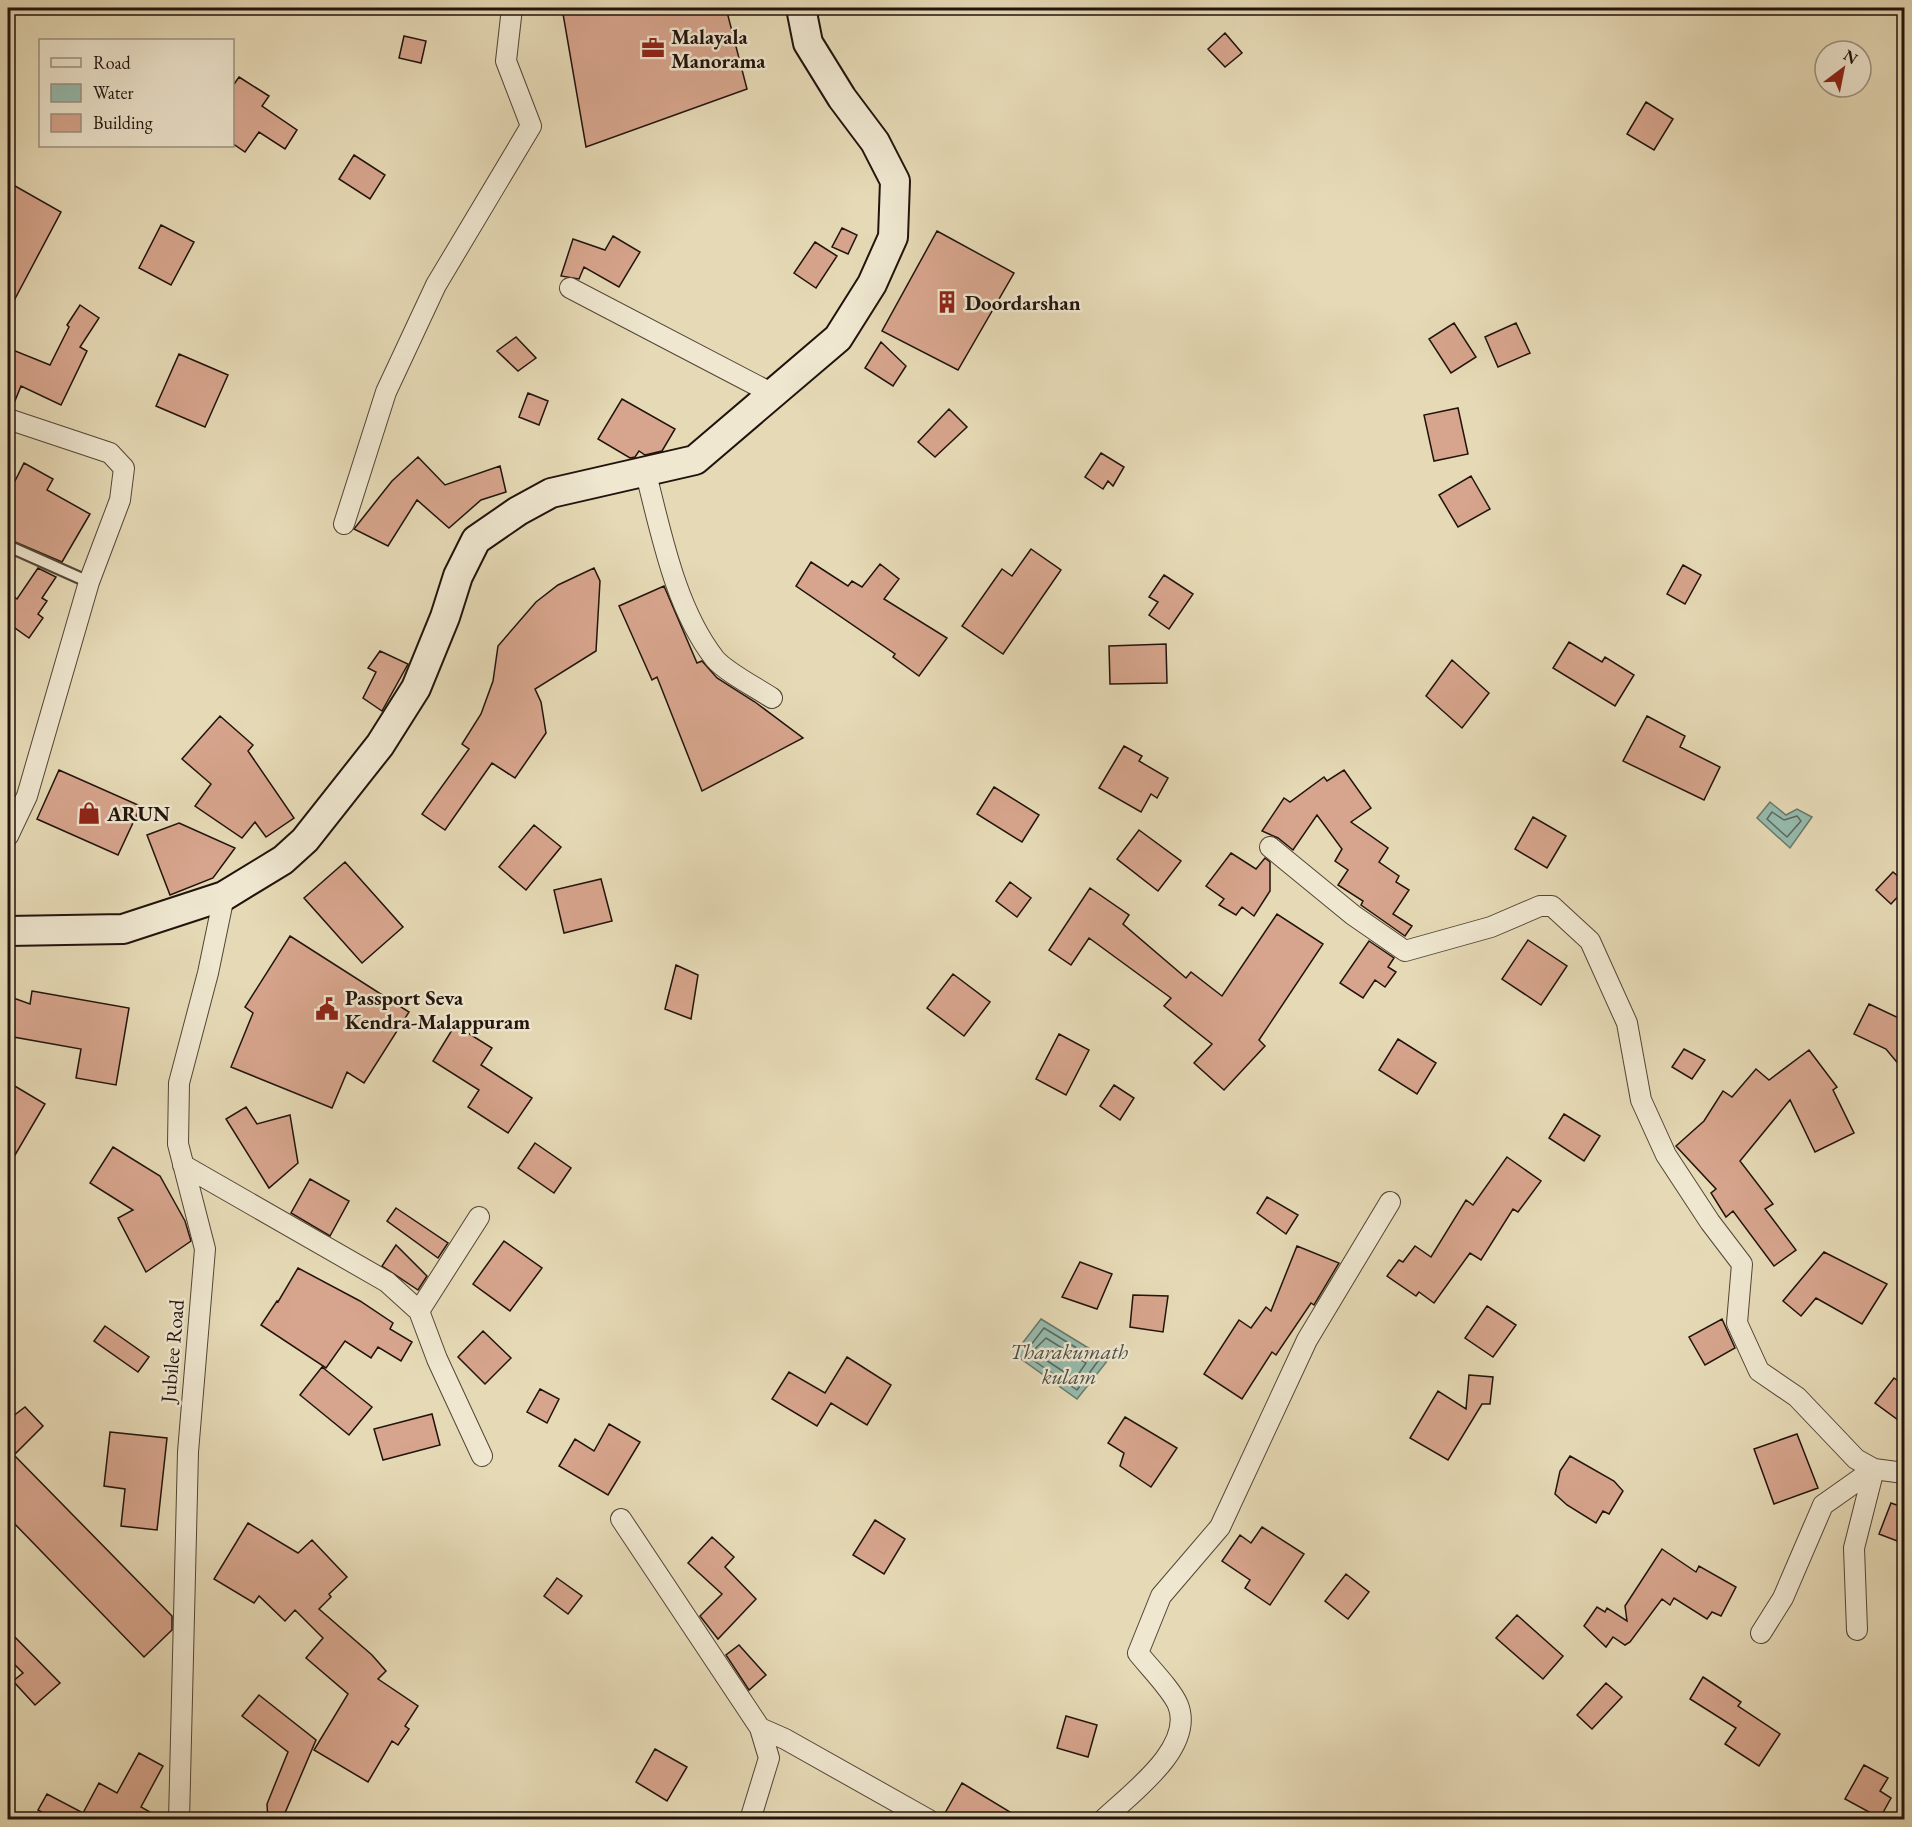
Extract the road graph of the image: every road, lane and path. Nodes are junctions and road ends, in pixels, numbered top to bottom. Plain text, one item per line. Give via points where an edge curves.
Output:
1 (512, 8) edge
2 (801, 8) edge
3 (570, 288) dead end
4 (773, 393) junction
5 (8, 418) edge
6 (645, 470) junction
7 (344, 525) dead end
8 (8, 546) edge
9 (89, 582) junction
10 (772, 698) dead end
11 (8, 836) edge
12 (1270, 847) dead end
13 (224, 896) junction
14 (8, 931) edge
15 (183, 1165) junction
16 (1390, 1202) dead end
17 (479, 1217) dead end
18 (419, 1311) junction
19 (482, 1456) dead end
20 (1874, 1469) junction
21 (1905, 1473) edge
22 (621, 1519) dead end
23 (1857, 1630) dead end
24 (1761, 1633) dead end
25 (760, 1728) junction
26 (179, 1820) edge
27 (750, 1820) edge
28 (928, 1820) edge
29 (1103, 1820) edge

1 - 7 street via 506,61 531,126 436,285 387,392
2 - 4 main road via 808,43 874,142 895,181 893,237 872,284 838,338
3 - 4 street
4 - 6 main road via 694,460
5 - 9 street via 110,453 124,468 120,500
6 - 10 street via 669,565 693,621 716,660
6 - 13 main road via 550,493 476,540 458,576 416,688 380,745 304,840 283,860
8 - 9 lane
9 - 11 street via 27,796
12 - 20 street via 1353,915 1405,951 1491,927 1540,906 1552,906 1590,941 1628,1023 1641,1100 1666,1155 1742,1264 1737,1323 1759,1371 1797,1397 1856,1459
13 - 14 main road via 123,929
13 - 15 street, Jubilee Road via 179,1083 178,1144
15 - 18 street via 387,1282
15 - 26 street, Jubilee Road via 205,1250 188,1452
16 - 29 street via 1307,1340 1220,1527 1161,1596 1138,1653 1178,1705 1180,1727 1171,1753
17 - 18 street
18 - 19 street
20 - 21 street
20 - 23 street via 1854,1548
20 - 24 street via 1823,1504 1783,1598
22 - 25 street
25 - 27 street via 770,1758
25 - 28 street

